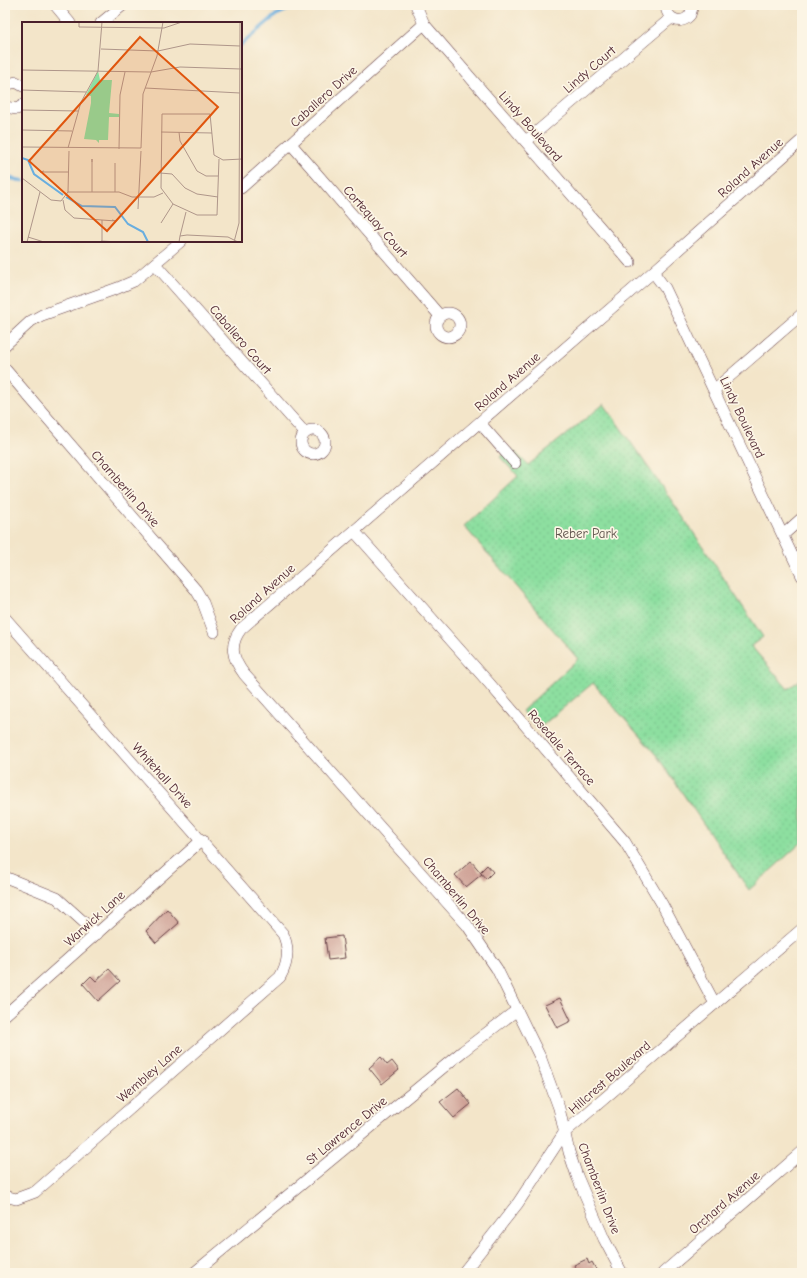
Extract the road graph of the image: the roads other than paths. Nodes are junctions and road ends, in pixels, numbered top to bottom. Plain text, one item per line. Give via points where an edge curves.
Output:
1 (55, 5) edge
2 (123, 5) edge
3 (666, 5) edge
4 (693, 5) edge
5 (417, 8) edge
6 (671, 18) junction
7 (69, 22) edge
8 (102, 22) edge
9 (424, 24) junction
10 (5, 85) edge
11 (22, 85) edge
12 (22, 106) edge
13 (5, 107) edge
14 (802, 140) edge
15 (526, 141) junction
16 (291, 144) junction
17 (242, 187) edge
18 (180, 242) edge
19 (630, 262) dead end
20 (155, 264) junction
21 (653, 272) junction
22 (802, 314) edge
23 (440, 316) dead end
24 (5, 346) edge
25 (5, 369) edge
26 (714, 389) junction
27 (480, 423) junction
28 (305, 433) dead end
29 (515, 463) dead end
30 (802, 518) edge
31 (355, 532) junction
32 (783, 535) junction
33 (802, 576) edge
34 (5, 618) edge
35 (214, 632) dead end
36 (233, 644) joint
37 (202, 840) junction
38 (5, 877) edge
39 (802, 929) edge
40 (97, 934) junction
41 (288, 957) joint
42 (714, 1004) junction
43 (517, 1010) junction
44 (5, 1015) edge
45 (564, 1133) junction
46 (802, 1152) edge
47 (11, 1197) edge
48 (194, 1273) edge
49 (463, 1273) edge
50 (622, 1273) edge
51 (663, 1273) edge

1 - 7 street
2 - 8 street
3 - 6 street via 666,11
4 - 6 street via 690,15 684,20
5 - 9 street, Lindy Boulevard
6 - 15 street, Lindy Court
9 - 15 street, Lindy Boulevard
9 - 16 street, Caballero Drive
10 - 11 street via 16,82
12 - 13 street via 17,109
14 - 21 street, Roland Avenue
15 - 19 street, Lindy Boulevard
16 - 17 street, Caballero Drive
16 - 23 street, Cortequay Court
18 - 20 street
20 - 24 street via 134,281 31,321
20 - 28 street, Caballero Court
21 - 26 street, Lindy Boulevard via 665,288
21 - 27 street, Roland Avenue
22 - 26 street
25 - 35 street, Chamberlin Drive via 196,590
26 - 32 street, Lindy Boulevard
27 - 29 street
27 - 31 street, Roland Avenue
30 - 32 street
31 - 36 street, Roland Avenue via 241,629
31 - 42 street, Rosedale Terrace via 625,842 662,904
32 - 33 street, Lindy Boulevard
34 - 37 street, Whitehall Drive
36 - 43 street, Chamberlin Drive via 234,659 244,674 467,925 497,969
37 - 40 street, Warwick Lane
37 - 41 street, Whitehall Drive via 283,934
38 - 40 street via 57,898
39 - 42 street, Hillcrest Boulevard
40 - 44 street, Warwick Lane
41 - 47 street, Wembley Lane via 280,977 35,1192
42 - 45 street, Hillcrest Boulevard
43 - 45 street, Chamberlin Drive via 541,1059 559,1108
43 - 48 street, St Lawrence Drive via 463,1051
45 - 49 street, Hillcrest Boulevard via 518,1203
45 - 50 street, Chamberlin Drive via 577,1176 604,1239
46 - 51 street, Orchard Avenue

